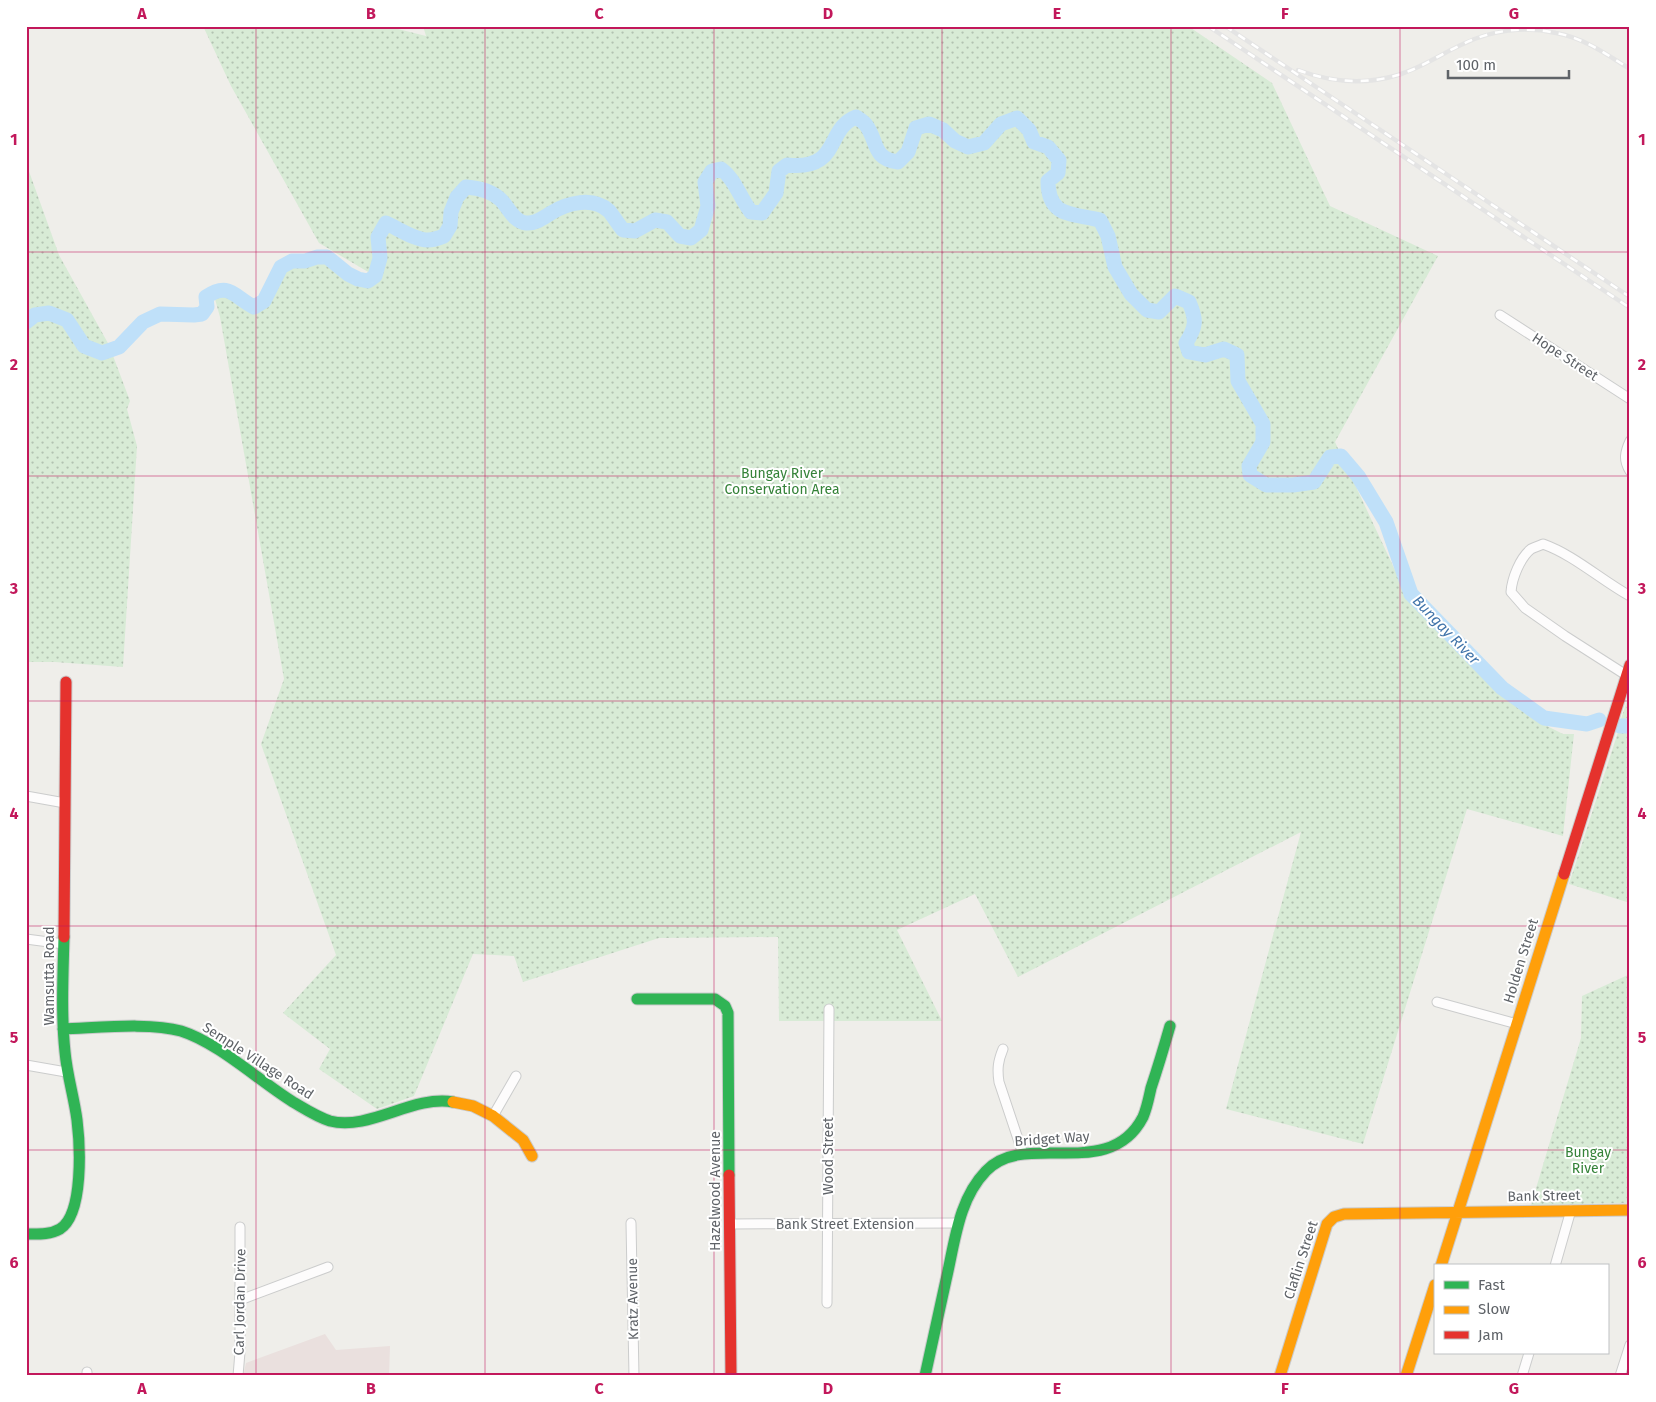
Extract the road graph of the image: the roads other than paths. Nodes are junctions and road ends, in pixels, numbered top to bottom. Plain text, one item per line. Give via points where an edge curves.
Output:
1 (1500, 315) dead end
2 (1630, 399) edge
3 (1630, 441) edge
4 (1630, 471) edge
5 (1630, 596) edge
6 (1628, 670) edge
7 (66, 682) dead end
8 (26, 796) edge
9 (65, 803) junction
10 (26, 939) edge
11 (64, 944) junction
12 (637, 999) dead end
13 (1437, 1002) dead end
14 (829, 1009) dead end
15 (1517, 1024) junction
16 (1170, 1026) dead end
17 (63, 1029) junction
18 (1003, 1049) dead end
19 (26, 1065) edge
20 (66, 1072) junction
21 (516, 1076) dead end
22 (493, 1116) junction
23 (1023, 1154) junction
24 (532, 1156) dead end
25 (1570, 1210) junction
26 (1630, 1210) edge
27 (1458, 1212) junction
28 (631, 1223) dead end
29 (959, 1223) junction
30 (730, 1224) junction
31 (828, 1224) junction
32 (240, 1227) dead end
33 (26, 1234) edge
34 (1442, 1264) edge
35 (1556, 1264) edge
36 (328, 1267) dead end
37 (1434, 1288) edge
38 (240, 1300) junction
39 (827, 1303) dead end
40 (1630, 1345) edge
41 (1529, 1354) edge
42 (238, 1376) edge
43 (634, 1376) edge
44 (730, 1376) edge
45 (925, 1376) edge
46 (1280, 1376) edge
47 (1406, 1376) edge
48 (1522, 1376) edge
49 (1620, 1376) edge

1 - 2 street, Hope Street
3 - 4 street via 1625,454
5 - 6 street via 1542,544 1524,556 1511,583 1511,592 1525,608 1565,636
6 - 15 street, Holden Street
7 - 9 street, Wamsutta Road
8 - 9 street
9 - 11 street, Wamsutta Road
10 - 11 street
11 - 17 street, Wamsutta Road
12 - 30 street, Hazelwood Avenue via 708,998 725,1006 728,1018
13 - 15 street
14 - 31 street, Wood Street
15 - 27 street, Holden Street
16 - 23 street, Bridget Way via 1143,1116 1126,1137 1111,1147 1094,1151
17 - 20 street, Wamsutta Road
17 - 22 street, Semple Village Road via 149,1027 180,1030 206,1042 309,1112 331,1121 351,1122 420,1103 446,1101 473,1106
18 - 23 street via 997,1069 999,1082
19 - 20 street
20 - 33 street, Wamsutta Road via 78,1127 79,1153 72,1214 55,1233
21 - 22 street
22 - 24 street, Semple Village Road via 523,1140
23 - 29 street, Bridget Way via 996,1163 984,1172 974,1184
25 - 26 street, Bank Street
25 - 27 street, Bank Street
25 - 35 street
27 - 34 street, Holden Street
27 - 46 street, Claflin Street via 1344,1214 1330,1219
28 - 43 street, Kratz Avenue
29 - 31 street, Bank Street Extension
29 - 45 street, Bridget Way
30 - 31 street, Bank Street Extension
30 - 44 street, Hazelwood Avenue
31 - 39 street, Wood Street
32 - 38 street, Carl Jordan Drive
36 - 38 street
37 - 47 street
38 - 42 street, Carl Jordan Drive
40 - 49 street
41 - 48 street

